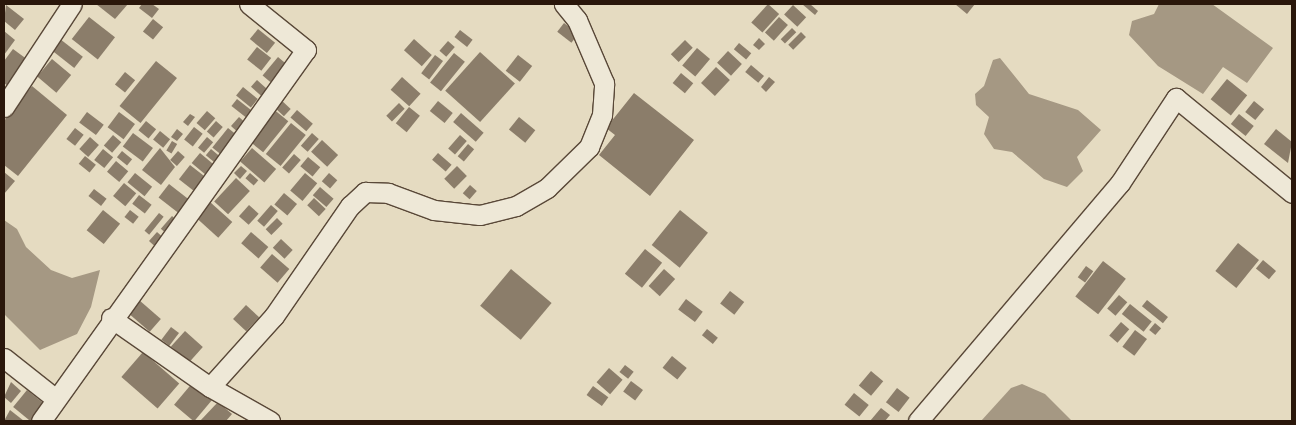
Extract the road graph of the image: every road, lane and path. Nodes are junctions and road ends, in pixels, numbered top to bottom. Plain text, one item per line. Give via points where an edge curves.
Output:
1 (72, 4) edge
2 (249, 4) edge
3 (564, 4) edge
4 (4, 107) edge
5 (1292, 193) edge
6 (111, 318) junction
7 (4, 358) edge
8 (210, 387) junction
9 (56, 398) junction
10 (41, 421) edge
11 (270, 421) edge
12 (918, 421) edge

1 - 4 street
2 - 6 street via 306,50
3 - 8 street via 577,20 604,83 602,115 589,147 548,188 516,206 480,215 434,210 388,193 365,192 350,206 274,316
5 - 12 street via 1176,98 1120,183
6 - 8 street
6 - 9 street
7 - 9 street
8 - 11 street
9 - 10 street

